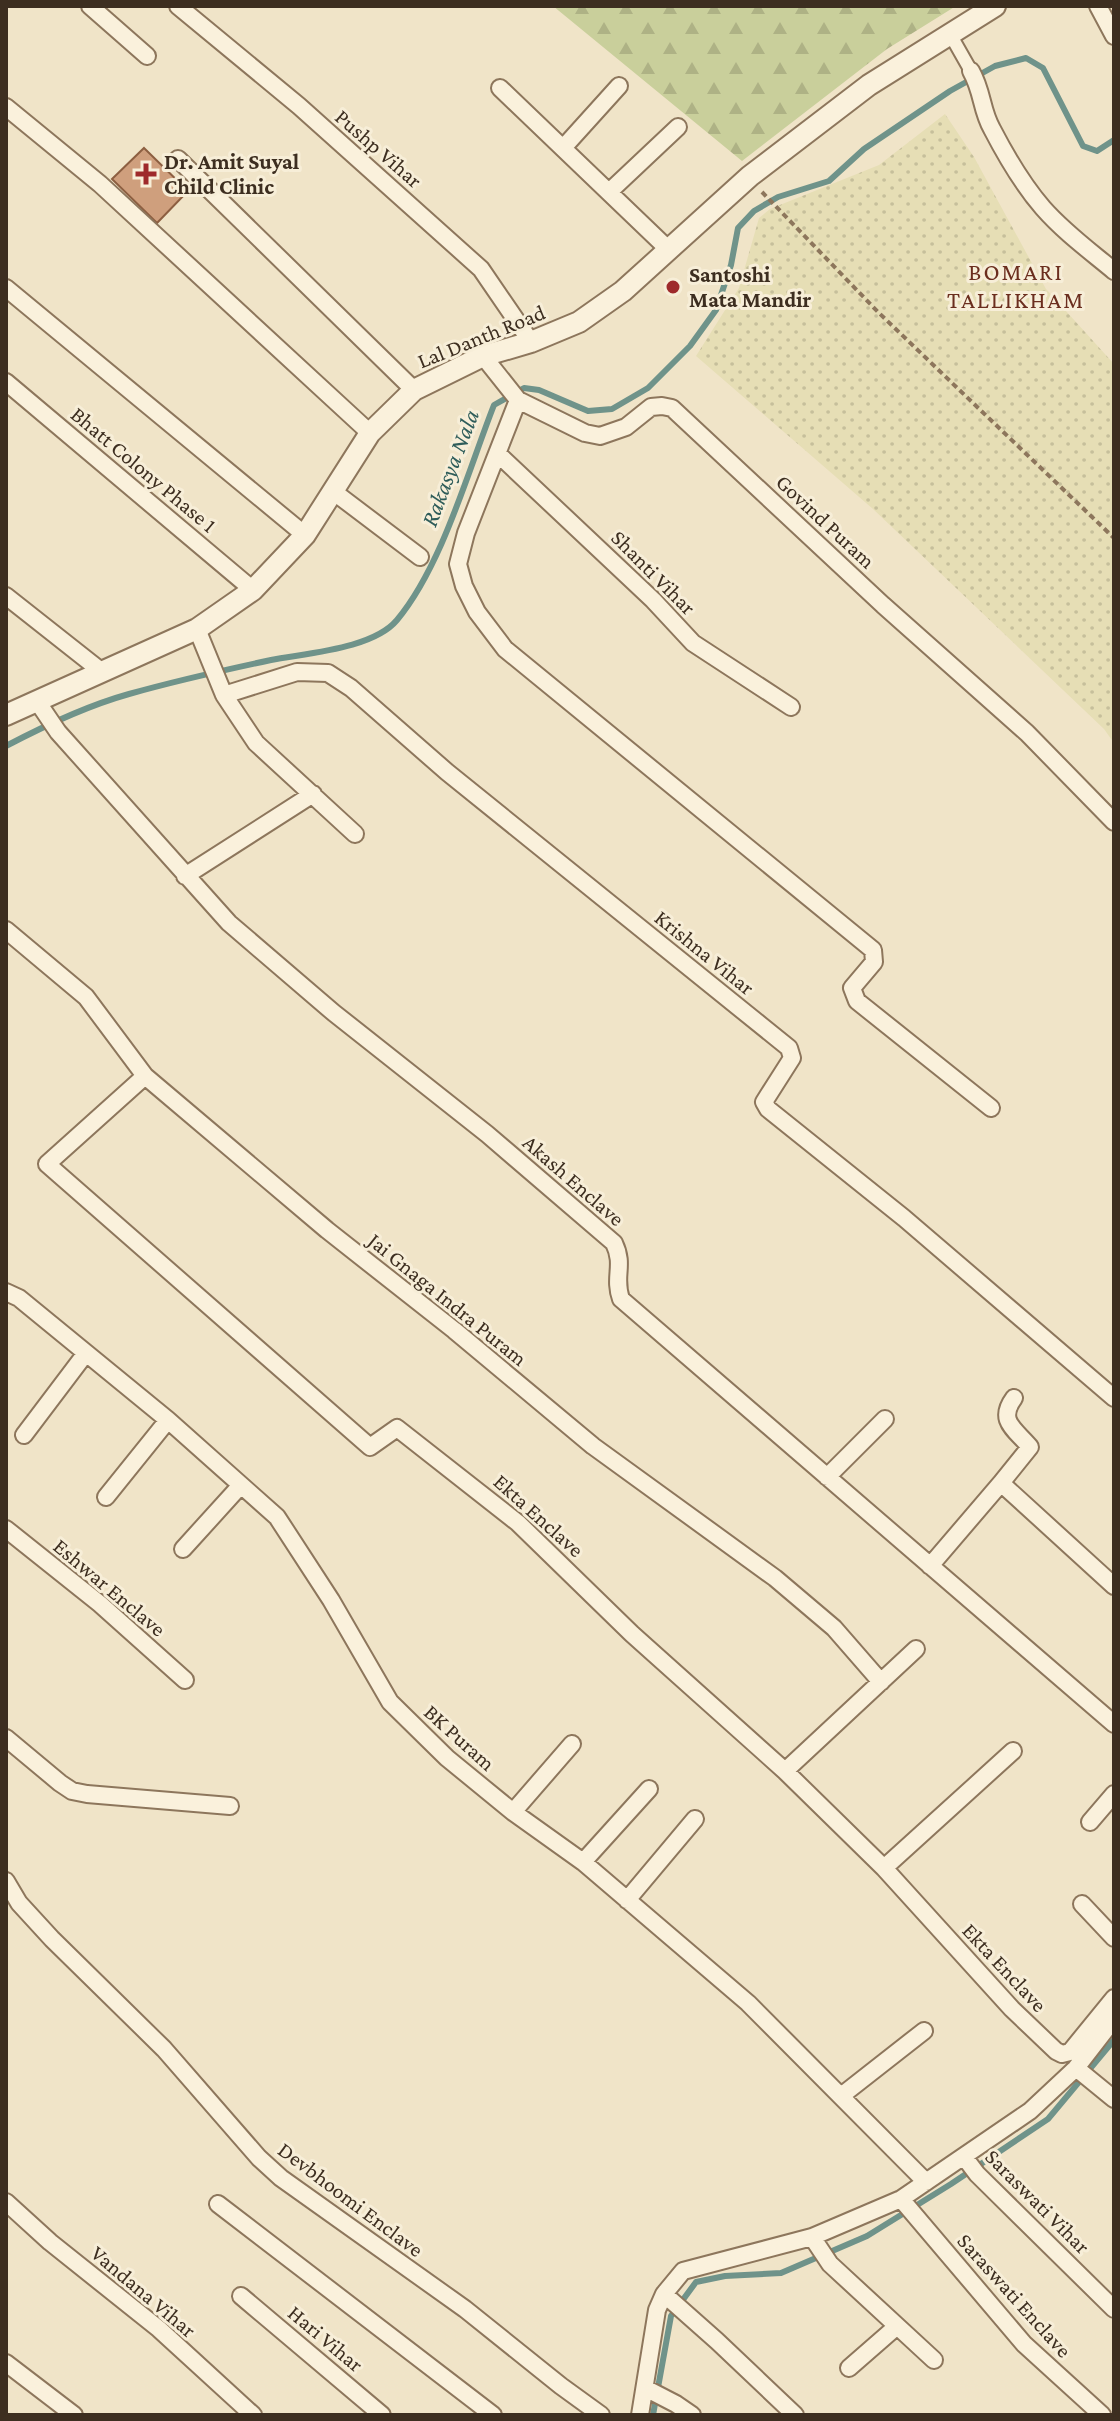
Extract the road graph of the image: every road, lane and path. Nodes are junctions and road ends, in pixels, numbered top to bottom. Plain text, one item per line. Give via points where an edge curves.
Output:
1 (90, 6) edge
2 (178, 6) edge
3 (995, 6) edge
4 (1098, 6) edge
5 (950, 34) junction
6 (1114, 36) edge
7 (147, 56) dead end
8 (971, 71) joint
9 (619, 86) dead end
10 (500, 88) dead end
11 (6, 107) edge
12 (678, 127) dead end
13 (563, 148) junction
14 (178, 159) dead end
15 (609, 192) junction
16 (762, 192) dead end
17 (669, 250) junction
18 (1114, 271) edge
19 (6, 288) edge
20 (531, 342) junction
21 (483, 356) junction
22 (6, 382) edge
23 (414, 390) junction
24 (518, 400) junction
25 (370, 433) junction
26 (498, 454) junction
27 (334, 492) junction
28 (305, 535) junction
29 (1114, 538) edge
30 (420, 557) dead end
31 (253, 590) junction
32 (6, 596) edge
33 (197, 629) junction
34 (101, 671) junction
35 (222, 692) junction
36 (791, 707) dead end
37 (42, 709) junction
38 (6, 715) edge
39 (313, 794) junction
40 (1114, 822) edge
41 (355, 834) dead end
42 (185, 876) junction
43 (6, 930) edge
44 (145, 1076) junction
45 (991, 1108) dead end
46 (6, 1292) edge
47 (86, 1353) junction
48 (1014, 1398) dead end
49 (1114, 1398) edge
50 (885, 1419) dead end
51 (168, 1420) junction
52 (24, 1435) dead end
53 (827, 1477) junction
54 (1001, 1483) junction
55 (241, 1485) junction
56 (106, 1497) dead end
57 (6, 1529) edge
58 (183, 1549) dead end
59 (930, 1566) junction
60 (1114, 1586) edge
61 (916, 1649) dead end
62 (185, 1680) dead end
63 (881, 1682) junction
64 (1114, 1724) edge
65 (6, 1738) edge
66 (572, 1744) dead end
67 (1013, 1751) dead end
68 (785, 1771) junction
69 (649, 1789) dead end
70 (1114, 1794) edge
71 (230, 1806) dead end
72 (513, 1812) junction
73 (695, 1819) dead end
74 (1090, 1822) dead end
75 (583, 1862) junction
76 (884, 1868) junction
77 (6, 1881) edge
78 (627, 1900) junction
79 (1082, 1904) dead end
80 (1114, 1938) edge
81 (1114, 1998) edge
82 (1114, 2019) edge
83 (924, 2031) dead end
84 (1080, 2068) junction
85 (841, 2096) junction
86 (1114, 2099) edge
87 (970, 2165) junction
88 (926, 2182) junction
89 (6, 2202) edge
90 (218, 2204) dead end
91 (907, 2207) junction
92 (815, 2243) junction
93 (241, 2296) dead end
94 (673, 2302) junction
95 (1114, 2309) edge
96 (896, 2327) junction
97 (934, 2360) dead end
98 (6, 2363) edge
99 (849, 2368) dead end
100 (649, 2390) junction
101 (1098, 2414) edge
102 (74, 2415) edge
103 (253, 2415) edge
104 (382, 2415) edge
105 (493, 2415) edge
106 (601, 2415) edge
107 (640, 2415) edge
108 (692, 2415) edge
109 (795, 2415) edge

1 - 7 street
2 - 20 street, Pushp Vihar via 481,269
3 - 5 street, Lal Danth Road
4 - 6 street
5 - 8 street
5 - 17 street, Lal Danth Road via 869,85 785,149
8 - 18 street via 991,128 1029,189 1054,219
9 - 13 street
10 - 13 street
11 - 25 street via 100,184
12 - 15 street
13 - 15 street
14 - 23 street
15 - 17 street
16 - 29 path via 879,313
17 - 20 street, Lal Danth Road via 579,322
19 - 28 street
20 - 21 street, Lal Danth Road
21 - 23 street, Lal Danth Road
21 - 24 street, Govind Puram
22 - 31 street, Bhatt Colony Phase 1
23 - 25 street, Lal Danth Road
24 - 26 street
24 - 40 street, Govind Puram via 600,436 626,427 651,407 672,408 1027,733
25 - 27 street, Lal Danth Road
26 - 36 street, Shanti Vihar via 693,643
26 - 45 street via 458,564 477,612 505,649 873,950 874,962 852,988 857,1001
27 - 28 street, Lal Danth Road
27 - 30 street
28 - 31 street, Lal Danth Road
31 - 33 street, Lal Danth Road
32 - 34 street
33 - 34 street, Lal Danth Road
33 - 35 street
34 - 37 street, Lal Danth Road
35 - 39 street via 256,743
35 - 49 street, Krishna Vihar via 297,672 328,673 351,688 789,1048 792,1058 764,1102 768,1109
37 - 38 street, Lal Danth Road
37 - 42 street, Akash Enclave
39 - 41 street
39 - 42 street
42 - 53 street, Akash Enclave via 229,923 334,1013 614,1243 620,1256 621,1299
43 - 44 street, Jai Gnaga Indra Puram via 86,997
44 - 63 street, Jai Gnaga Indra Puram via 593,1446 775,1578 834,1628
44 - 68 street, Ekta Enclave via 47,1164 370,1447 397,1428 529,1532 632,1634
46 - 47 street, BK Puram
47 - 51 street, BK Puram
47 - 52 street
48 - 54 street via 1006,1419 1030,1447
50 - 53 street
51 - 55 street, BK Puram
51 - 56 street
53 - 59 street, Akash Enclave
54 - 59 street
54 - 60 street
55 - 58 street
55 - 72 street, BK Puram via 277,1517 390,1702
57 - 62 street, Eshwar Enclave
59 - 64 street, Akash Enclave
61 - 63 street
63 - 68 street
65 - 71 street via 72,1791
66 - 72 street
67 - 76 street
68 - 76 street, Ekta Enclave
69 - 75 street
70 - 74 street
72 - 75 street, BK Puram
73 - 78 street
75 - 78 street, BK Puram
76 - 84 street, Ekta Enclave via 1012,2009
77 - 106 street, Devbhoomi Enclave via 52,1939 164,2049 281,2178 465,2309
78 - 85 street, BK Puram via 748,2003
79 - 80 street
81 - 84 street
82 - 84 street
83 - 85 street
84 - 86 street, Ekta Enclave
84 - 87 street
85 - 88 street, BK Puram
87 - 88 street
87 - 95 street, Saraswati Vihar
88 - 91 street
89 - 103 street, Vandana Vihar
90 - 105 street
91 - 92 street
91 - 101 street, Saraswati Enclave via 1024,2344
92 - 94 street via 683,2271
92 - 96 street
93 - 104 street, Hari Vihar
94 - 100 street via 657,2310
94 - 109 street
96 - 97 street
96 - 99 street
98 - 102 street
100 - 107 street
100 - 108 street

